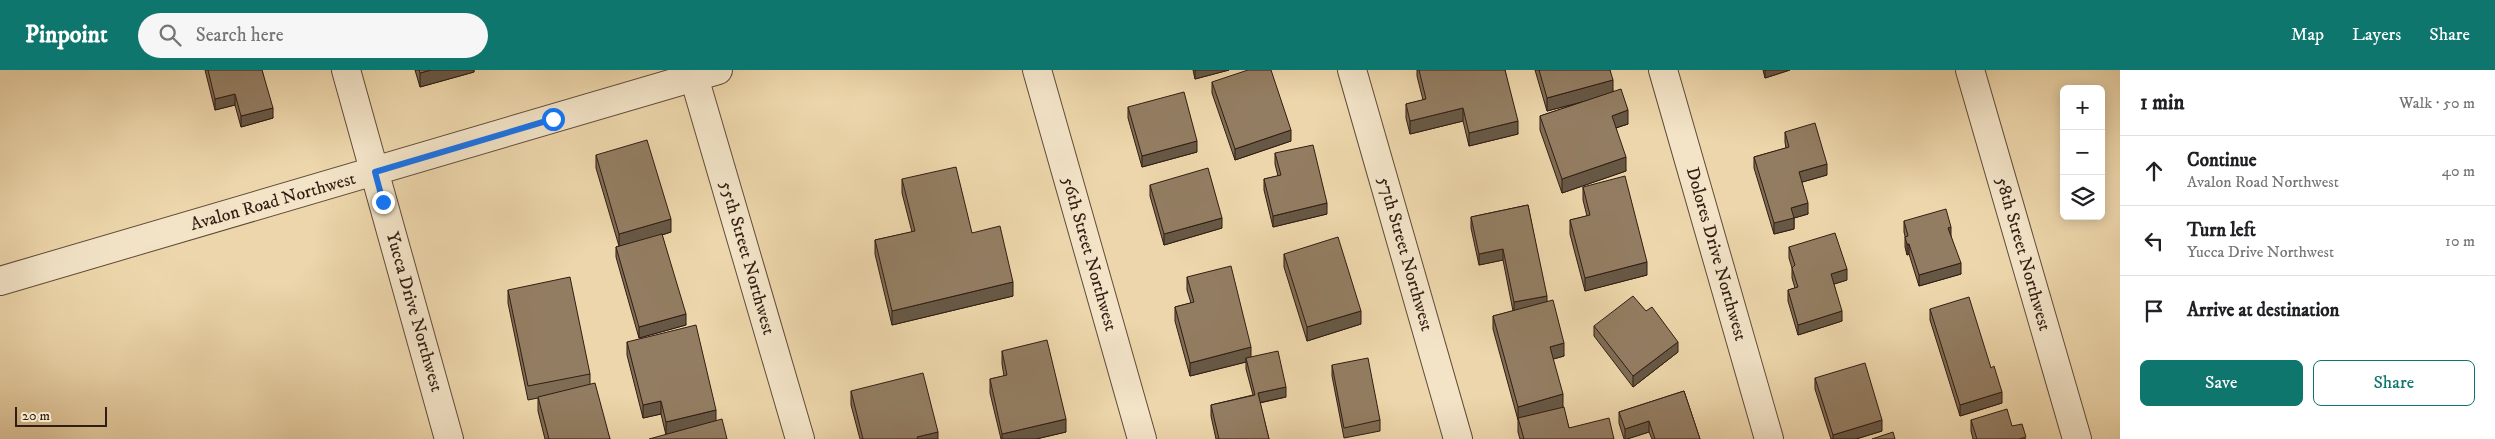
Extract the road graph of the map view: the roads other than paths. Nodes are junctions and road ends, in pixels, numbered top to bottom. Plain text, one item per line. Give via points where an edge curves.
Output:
1 (346, 70) edge
2 (1037, 70) edge
3 (1352, 70) edge
4 (1663, 70) edge
5 (1970, 70) edge
6 (706, 73) edge
7 (658, 78) edge
8 (375, 172) junction
9 (0, 281) edge
10 (449, 439) edge
11 (800, 439) edge
12 (1142, 439) edge
13 (1458, 439) edge
14 (1769, 439) edge
15 (2077, 439) edge

1 - 8 street, Yucca Drive Northwest
2 - 12 street, 56th Street Northwest
3 - 13 street, 57th Street Northwest
4 - 14 street, Dolores Drive Northwest
5 - 15 street, 58th Street Northwest
6 - 7 street, Avalon Road Northwest
6 - 11 street, 55th Street Northwest
7 - 8 street, Avalon Road Northwest
8 - 9 street, Avalon Road Northwest
8 - 10 street, Yucca Drive Northwest

